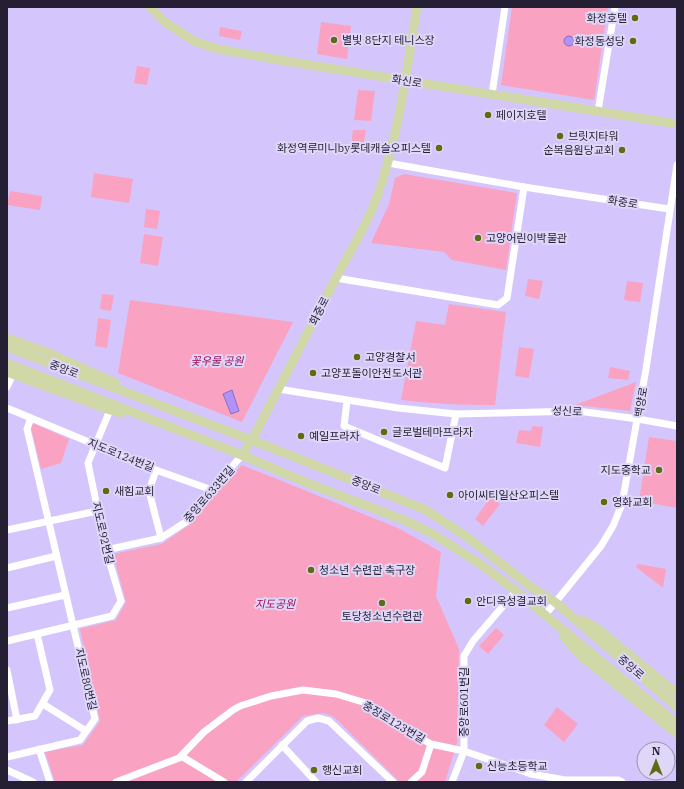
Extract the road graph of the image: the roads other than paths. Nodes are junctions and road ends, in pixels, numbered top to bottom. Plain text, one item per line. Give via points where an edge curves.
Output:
1 (150, 7) edge
2 (417, 7) edge
3 (505, 7) edge
4 (615, 7) edge
5 (405, 80) junction
6 (492, 94) junction
7 (598, 111) junction
8 (677, 124) edge
9 (388, 163) junction
10 (677, 164) edge
11 (524, 186) junction
12 (669, 209) junction
13 (336, 278) junction
14 (7, 338) edge
15 (7, 347) edge
16 (7, 363) edge
17 (10, 373) edge
18 (7, 387) edge
19 (278, 389) junction
20 (347, 401) junction
21 (7, 408) edge
22 (110, 410) junction
23 (180, 413) junction
24 (456, 414) junction
25 (31, 418) junction
26 (638, 419) junction
27 (159, 422) junction
28 (677, 426) edge
29 (251, 440) junction
30 (96, 445) junction
31 (242, 455) junction
32 (156, 470) junction
33 (212, 490) junction
34 (97, 511) junction
35 (49, 521) junction
36 (7, 530) edge
37 (161, 538) junction
38 (106, 550) junction
39 (56, 556) junction
40 (7, 568) edge
41 (516, 591) junction
42 (65, 595) junction
43 (555, 602) junction
44 (7, 608) edge
45 (545, 615) junction
46 (73, 626) junction
47 (37, 634) junction
48 (7, 641) edge
49 (7, 670) edge
50 (677, 694) edge
51 (43, 704) junction
52 (677, 707) edge
53 (17, 720) junction
54 (7, 722) edge
55 (677, 724) edge
56 (86, 731) junction
57 (677, 734) edge
58 (431, 744) junction
59 (282, 745) junction
60 (39, 750) junction
61 (464, 751) junction
62 (181, 756) junction
63 (7, 757) edge
64 (7, 770) edge
65 (543, 779) edge
66 (588, 781) edge
67 (33, 782) edge
68 (50, 782) edge
69 (116, 782) edge
70 (224, 782) edge
71 (246, 782) edge
72 (316, 782) edge
73 (392, 782) edge
74 (411, 782) edge
75 (452, 782) edge
76 (622, 782) edge

1 - 5 main road, 화신로 via 166,23 196,42 218,49
2 - 5 main road, 화중로
3 - 6 street
4 - 7 street
5 - 6 main road, 화신로
5 - 9 main road, 화중로
6 - 7 main road, 화신로
7 - 8 main road, 화신로
9 - 11 street, 화중로
9 - 13 main road, 화중로 via 367,221
10 - 12 street, 백양로
11 - 12 street, 화중로
11 - 13 street via 507,298 498,305
12 - 26 street, 백양로
13 - 19 main road, 화중로
14 - 23 main road via 49,353
15 - 23 main road, 중앙로
16 - 27 main road, 중앙로
17 - 18 street
17 - 22 main road
19 - 20 street, 성신로
19 - 29 main road, 화중로
20 - 24 street, 성신로
20 - 24 street via 344,426 445,468
21 - 25 street, 지도로124번길
22 - 27 main road
22 - 30 street, 지도로92번길
23 - 29 main road, 중앙로
24 - 26 street, 성신로 via 578,411
25 - 30 street, 지도로124번길
25 - 35 street via 27,428
26 - 28 street, 성신로
26 - 43 street, 백양로 via 622,504 613,526 601,546
27 - 31 main road, 중앙로
29 - 31 main road, 화중로
29 - 43 main road, 중앙로 via 426,510 467,536 531,587
30 - 32 street, 지도로124번길
30 - 34 street, 지도로92번길 via 88,463
31 - 33 street, 중앙로633번길
31 - 41 main road, 중앙로 via 433,534
32 - 33 street, 지도로124번길
32 - 37 street via 149,491
33 - 37 street, 중앙로633번길 via 189,520
34 - 35 street
34 - 38 street, 지도로92번길
35 - 36 street
35 - 39 street
37 - 38 street, 중앙로633번길
38 - 46 street, 지도로92번길 via 121,601 112,616
39 - 40 street
39 - 42 street
41 - 45 main road, 중앙로
41 - 61 street, 중앙로601번길 via 473,641 464,656
42 - 44 street
42 - 46 street
43 - 45 street, 백양로
43 - 50 main road via 598,630
43 - 52 main road, 중앙로
45 - 55 main road, 중앙로
45 - 57 main road via 581,656
46 - 47 street, 지도로92번길
46 - 56 street, 지도로80번길 via 95,719
47 - 48 street, 지도로92번길
47 - 51 street via 50,690
49 - 53 street
51 - 53 street via 36,716
51 - 56 street
53 - 54 street
56 - 60 street, 지도로80번길 via 80,740
58 - 61 street, 충장로123번길
58 - 62 street, 충장로123번길 via 366,703 336,694 303,690 271,696 240,706 204,732
58 - 74 street via 422,772
59 - 71 street
59 - 72 street
59 - 73 street via 307,720 330,720
60 - 63 street, 지도로80번길
60 - 68 street
61 - 65 street, 충장로123번길
61 - 75 street, 중앙로601번길
62 - 69 street, 충장로123번길
62 - 70 street
64 - 67 street
65 - 66 street, 충장로123번길
66 - 76 street, 충장로123번길

